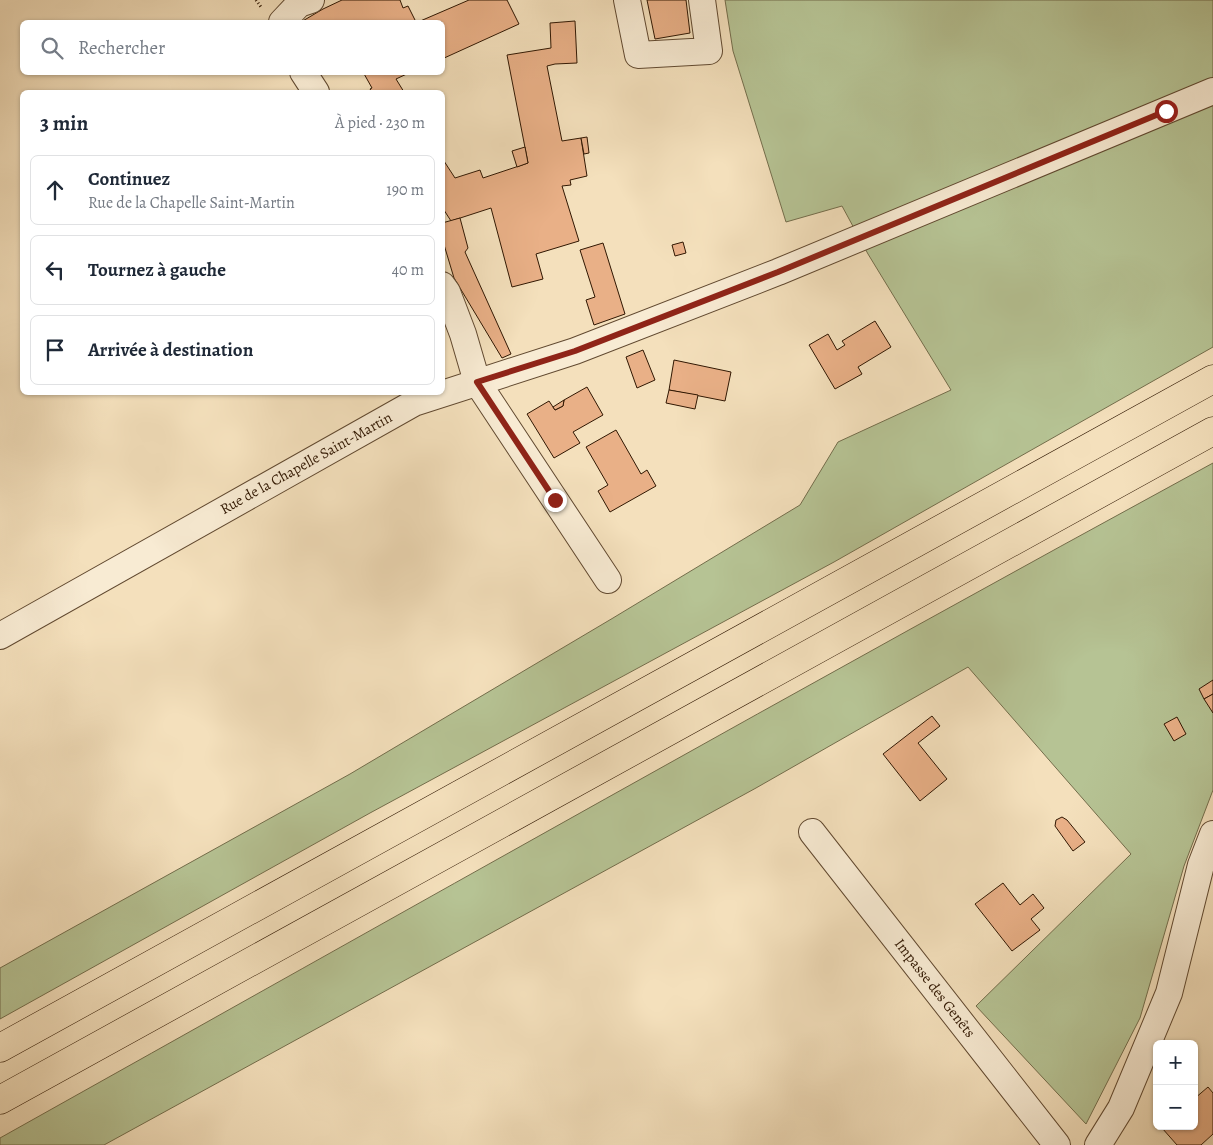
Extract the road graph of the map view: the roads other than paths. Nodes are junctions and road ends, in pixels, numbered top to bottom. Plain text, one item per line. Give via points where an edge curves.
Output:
1 (311, 0) edge
2 (627, 0) edge
3 (702, 0) edge
4 (284, 20) edge
5 (305, 75) edge
6 (315, 90) edge
7 (1213, 91) edge
8 (445, 289) edge
9 (1213, 379) edge
10 (477, 382) junction
11 (445, 393) edge
12 (438, 395) edge
13 (1213, 431) edge
14 (608, 580) dead end
15 (0, 636) edge
16 (812, 832) dead end
17 (1213, 834) edge
18 (0, 1048) edge
19 (0, 1100) edge
20 (1058, 1145) edge
21 (1098, 1145) edge

1 - 4 street via 299,4
2 - 3 street via 638,55 709,51
5 - 6 street
7 - 10 street, Rue de la Chapelle Saint-Martin via 778,272 575,351
8 - 10 street
9 - 18 highway
10 - 11 street, Rue de la Chapelle Saint-Martin
10 - 14 street
12 - 15 street, Rue de la Chapelle Saint-Martin via 414,403
13 - 19 highway
16 - 20 street, Impasse des Genêts
17 - 21 street via 1201,866 1168,994 1121,1108

